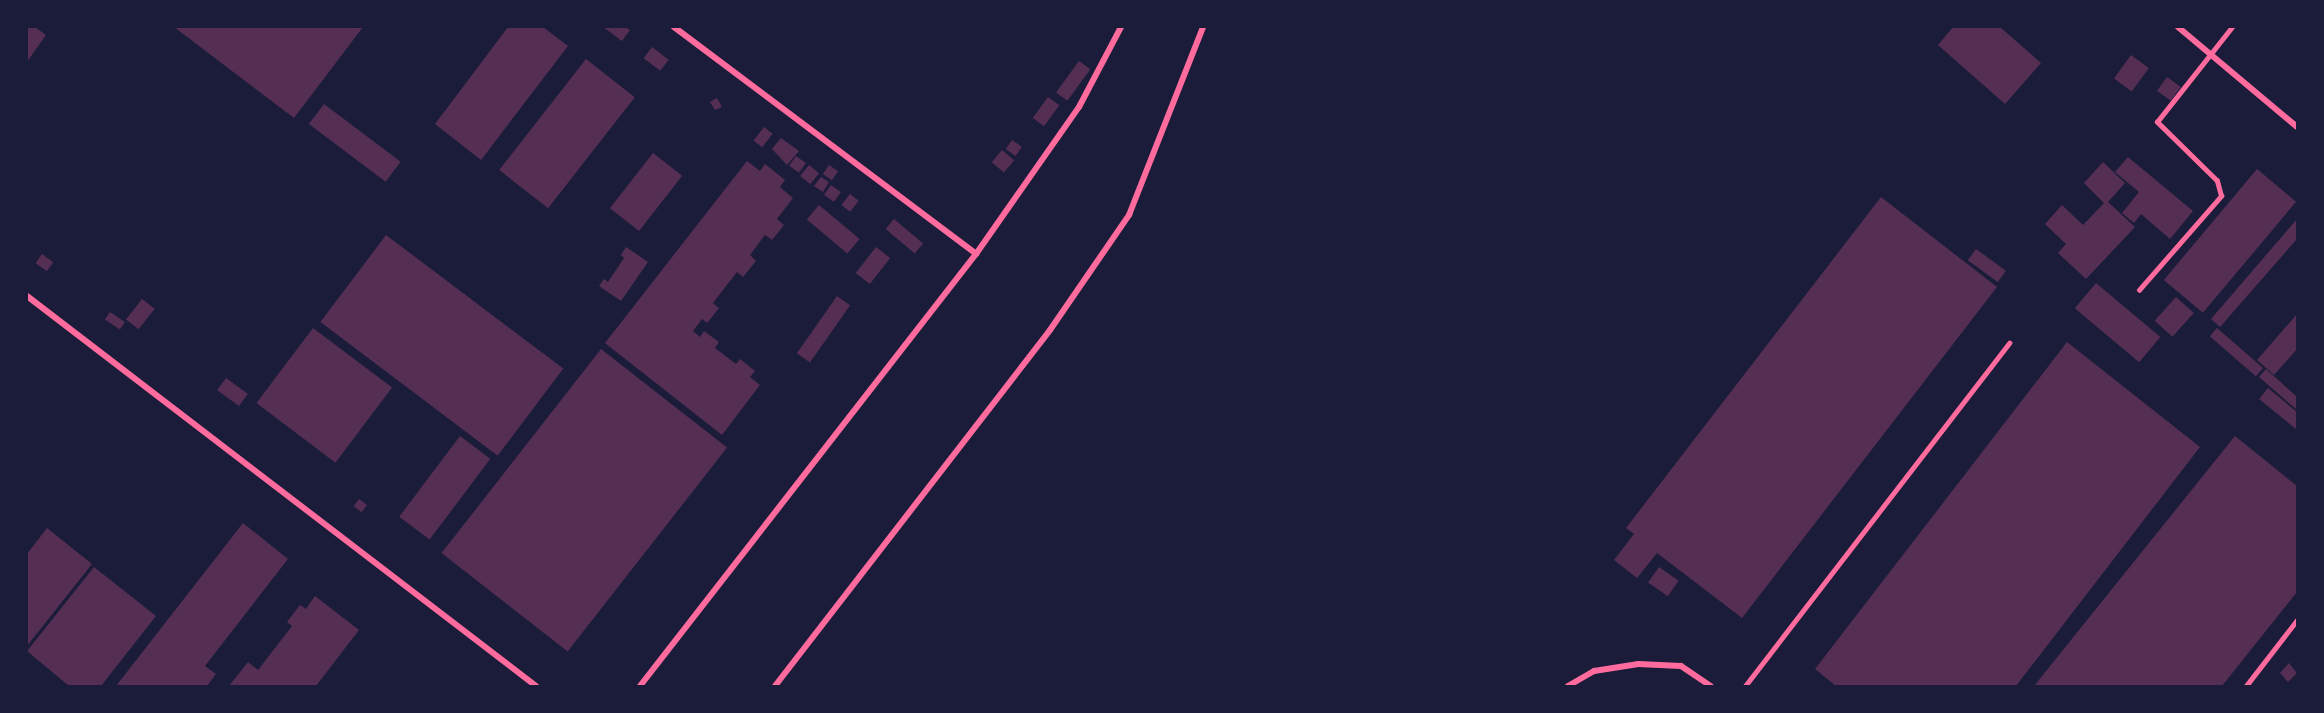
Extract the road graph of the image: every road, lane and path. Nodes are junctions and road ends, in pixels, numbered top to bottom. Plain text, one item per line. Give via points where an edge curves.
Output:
1 (674, 27) edge
2 (1121, 27) edge
3 (1203, 27) edge
4 (2178, 27) edge
5 (2232, 27) edge
6 (2211, 53) junction
7 (2297, 127) edge
8 (976, 254) junction
9 (2139, 290) dead end
10 (27, 296) edge
11 (2009, 343) dead end
12 (2297, 620) edge
13 (536, 686) edge
14 (640, 686) edge
15 (775, 686) edge
16 (1568, 686) edge
17 (1712, 686) edge
18 (1745, 686) edge
19 (2246, 686) edge

1 - 8 street
2 - 8 street via 1079,107
3 - 15 street via 1129,215 1050,330
4 - 6 street
5 - 6 lane
6 - 7 street
6 - 9 lane via 2157,122 2217,182 2221,196
8 - 14 street
10 - 13 street
11 - 18 lane
12 - 19 lane
16 - 17 street via 1594,671 1638,664 1682,666

